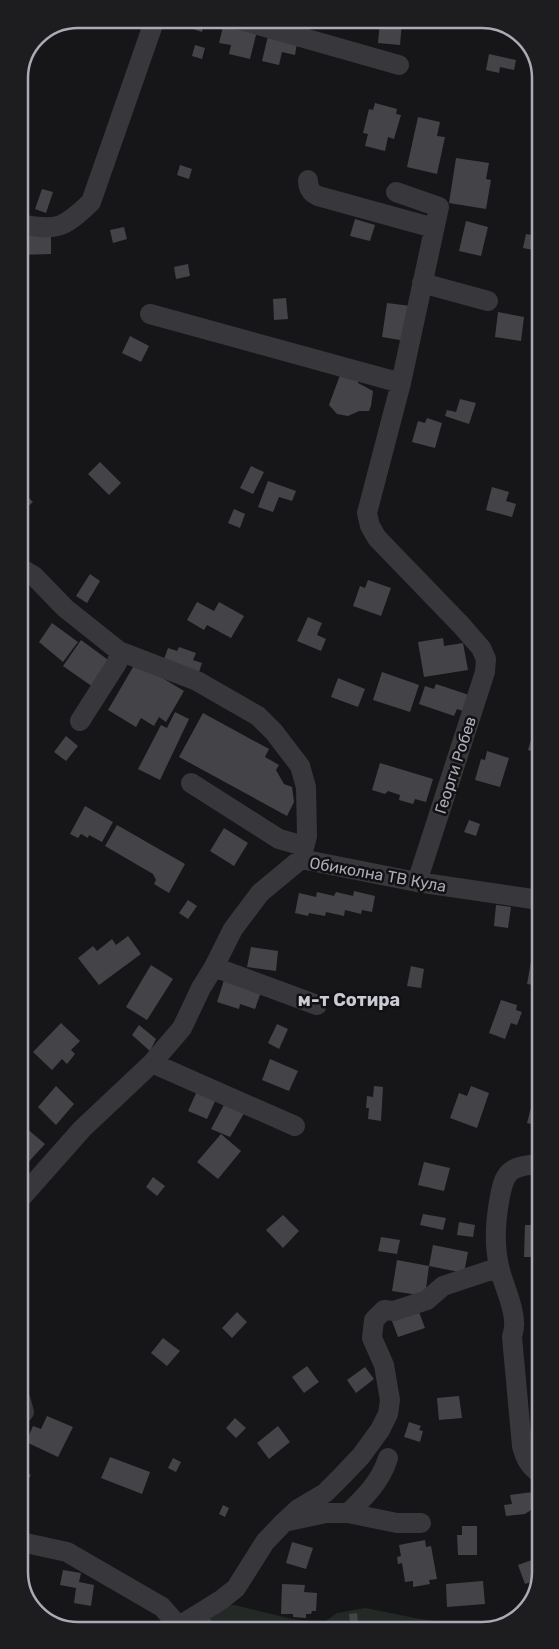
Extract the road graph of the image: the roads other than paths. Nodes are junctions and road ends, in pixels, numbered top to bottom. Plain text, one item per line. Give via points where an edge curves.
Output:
1 (152, 28) edge
2 (269, 28) edge
3 (399, 65) dead end
4 (308, 180) dead end
5 (396, 192) dead end
6 (28, 226) edge
7 (434, 228) junction
8 (422, 282) junction
9 (488, 301) dead end
10 (150, 314) dead end
11 (401, 383) junction
12 (28, 572) edge
13 (119, 651) junction
14 (80, 721) dead end
15 (191, 783) dead end
16 (303, 853) junction
17 (417, 882) junction
18 (532, 899) edge
19 (214, 967) junction
20 (317, 1005) dead end
21 (152, 1064) junction
22 (295, 1126) dead end
23 (532, 1165) edge
24 (28, 1189) edge
25 (500, 1270) junction
26 (388, 1458) dead end
27 (532, 1466) edge
28 (348, 1513) junction
29 (284, 1522) junction
30 (421, 1523) dead end
31 (28, 1544) edge
32 (175, 1621) edge
33 (191, 1621) edge

1 - 6 street via 91,202 60,226 44,229
2 - 3 street
4 - 7 street via 309,188 318,196
5 - 7 street via 439,206
7 - 8 street
8 - 9 street
8 - 11 street
10 - 11 street
11 - 17 street, Георги Робев via 367,513 370,526 377,538 461,625 486,659 485,672
12 - 13 street, Обиколна ТВ Кула via 65,608
13 - 14 street via 117,663
13 - 16 street, Обиколна ТВ Кула via 197,681 258,716 274,732 300,766 306,787 308,816
15 - 16 street
16 - 17 street, Обиколна ТВ Кула
16 - 19 street via 260,893 233,929
17 - 18 street, Обиколна ТВ Кула
19 - 20 street
19 - 21 street via 182,1028
21 - 22 street
21 - 24 street via 82,1129
23 - 25 street via 518,1166 502,1181 495,1242
25 - 27 street via 514,1321 512,1337 522,1446
25 - 29 street via 443,1286 427,1300 394,1311 384,1310 374,1320 372,1338 384,1365 390,1400 388,1414 362,1456 342,1477
26 - 28 street via 376,1482
28 - 29 street via 326,1513
28 - 30 street via 398,1523
29 - 33 street via 265,1542 236,1588
31 - 32 street via 67,1552 162,1607

